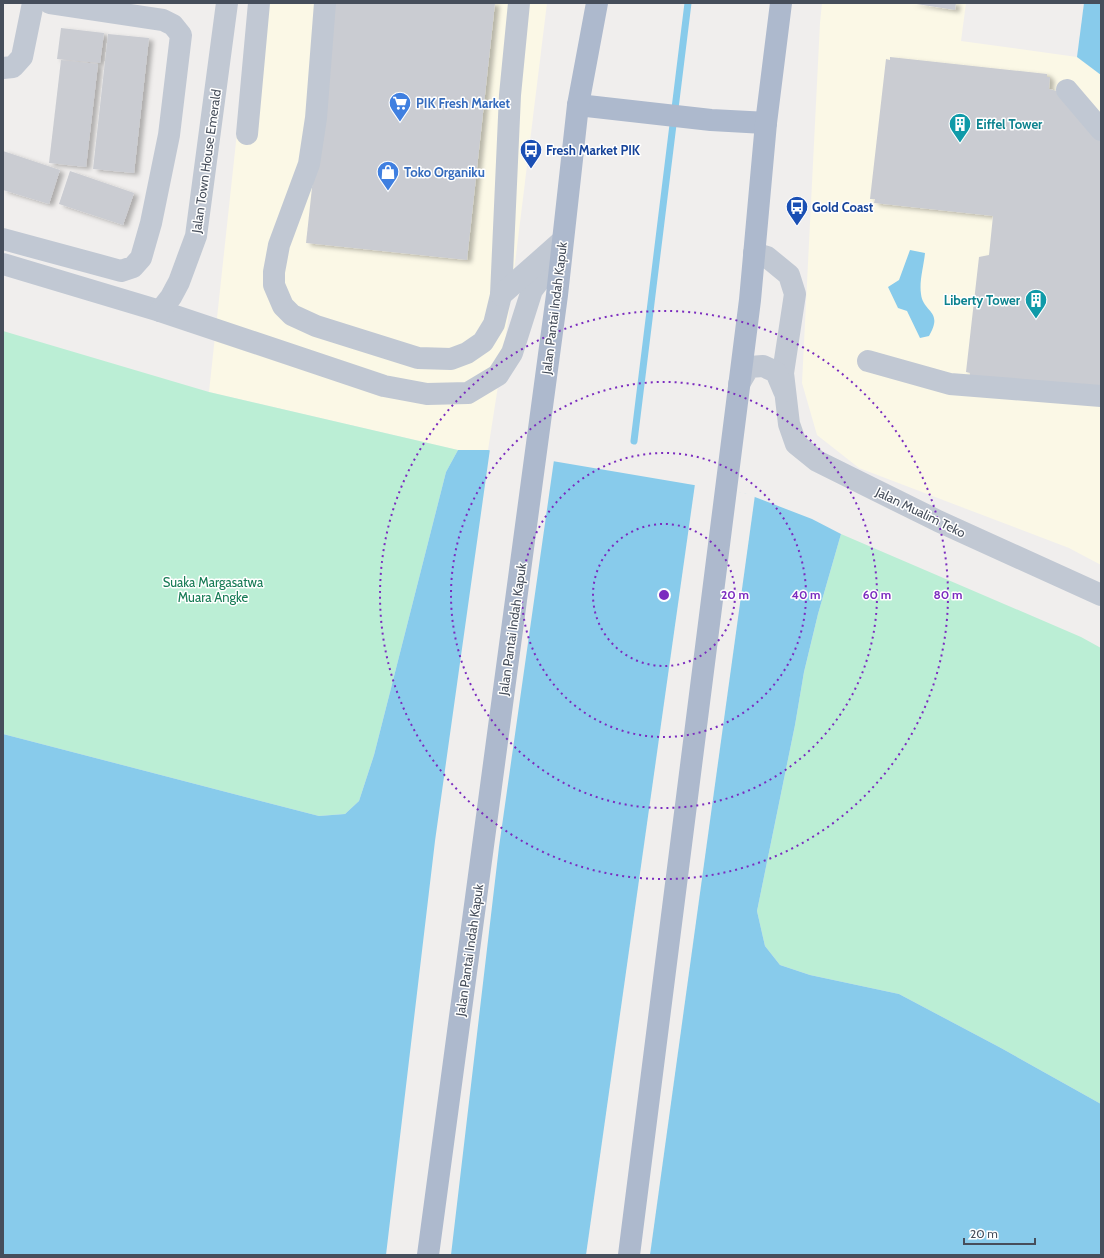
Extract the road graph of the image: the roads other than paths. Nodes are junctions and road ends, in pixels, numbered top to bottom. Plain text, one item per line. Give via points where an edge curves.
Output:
1 (33, 3) edge
2 (50, 3) edge
3 (227, 3) edge
4 (259, 3) edge
5 (325, 3) edge
6 (518, 3) edge
7 (597, 3) edge
8 (780, 3) edge
9 (3, 68) edge
10 (1067, 90) dead end
11 (578, 105) junction
12 (766, 123) junction
13 (1101, 130) edge
14 (247, 134) dead end
15 (3, 239) edge
16 (562, 241) junction
17 (754, 253) junction
18 (3, 264) edge
19 (559, 273) junction
20 (502, 295) junction
21 (160, 311) junction
22 (868, 361) dead end
23 (739, 384) junction
24 (784, 391) junction
25 (1101, 396) edge
26 (1101, 594) edge
27 (428, 1255) edge
28 (629, 1255) edge

1 - 9 street via 22,57 12,67
2 - 15 street via 163,20 173,24 181,35 169,135 143,251 141,258 133,267 121,270
3 - 21 street, Jalan Town House Emerald via 196,236 171,297
4 - 14 street
5 - 20 street via 316,118 309,164 279,245 274,272 274,285 283,306 292,315 316,326 418,358 451,359 467,353 483,342 494,324
6 - 20 street via 510,95
7 - 11 main road, Jalan Pantai Indah Kapuk
8 - 12 main road
10 - 13 street
11 - 12 main road via 711,120
11 - 16 main road, Jalan Pantai Indah Kapuk
12 - 17 main road
16 - 19 main road, Jalan Pantai Indah Kapuk
16 - 20 street
17 - 23 main road
17 - 24 street, Jalan Mualim Teko via 767,257 789,275 795,294 784,373
18 - 21 street
19 - 21 street via 542,277 532,290 512,353 498,375 468,393 427,394 384,386
19 - 27 main road, Jalan Pantai Indah Kapuk
22 - 25 street via 950,384
23 - 24 street, Jalan Mualim Teko via 749,367 763,366 776,372
23 - 28 main road
24 - 26 street, Jalan Mualim Teko via 789,424 796,444 816,462 938,521

